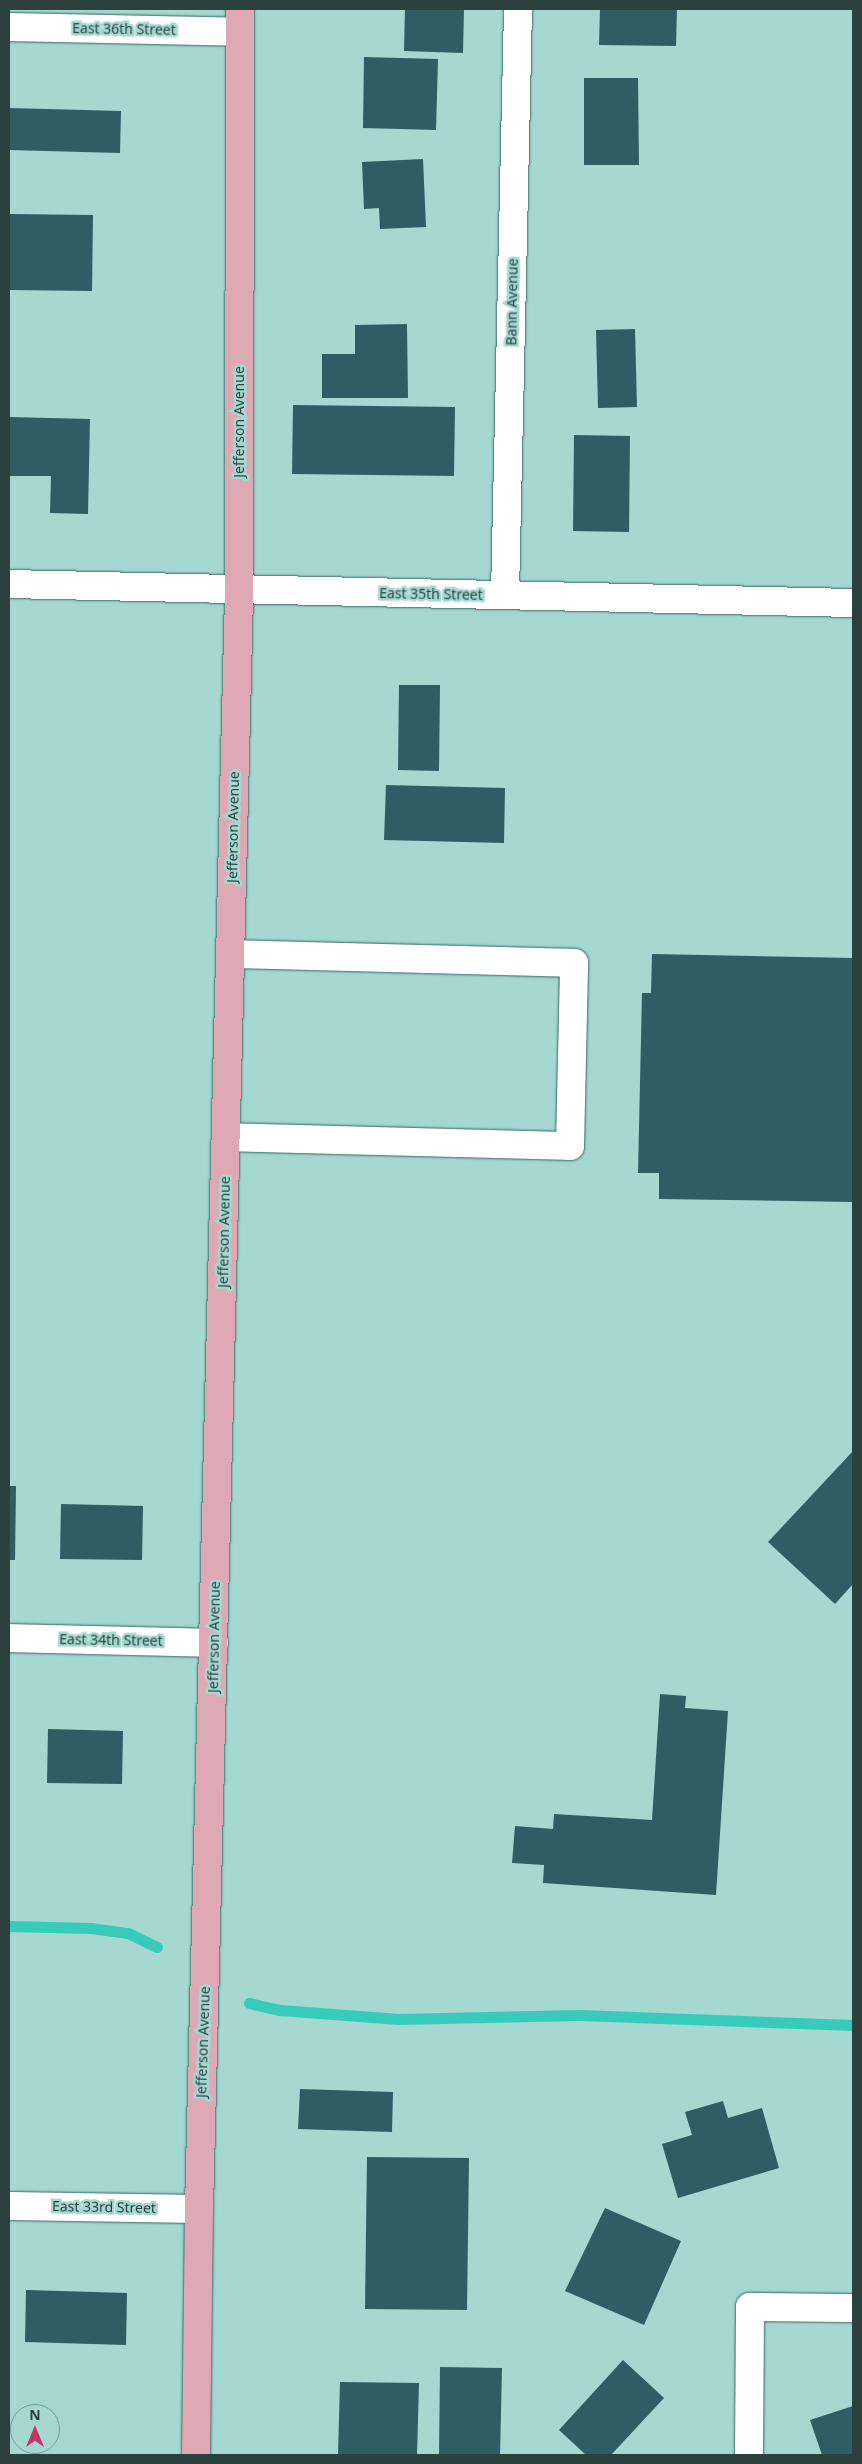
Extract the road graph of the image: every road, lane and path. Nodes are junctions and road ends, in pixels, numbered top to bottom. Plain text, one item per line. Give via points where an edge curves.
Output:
1 (518, 9) edge
2 (240, 20) edge
3 (9, 27) edge
4 (9, 584) edge
5 (239, 590) junction
6 (505, 596) junction
7 (853, 603) edge
8 (230, 954) junction
9 (226, 1137) junction
10 (9, 1638) edge
11 (214, 1643) junction
12 (9, 2206) edge
13 (199, 2209) junction
14 (853, 2308) edge
15 (196, 2455) edge
16 (748, 2455) edge

1 - 6 street, Bann Avenue
2 - 3 street, East 36th Street
2 - 5 main road, Jefferson Avenue
4 - 5 street, East 35th Street
5 - 6 street, East 35th Street
5 - 8 main road, Jefferson Avenue
6 - 7 street, East 35th Street
8 - 9 main road, Jefferson Avenue
8 - 9 street via 574,963 570,1146
9 - 11 main road, Jefferson Avenue
10 - 11 street, East 34th Street
11 - 13 main road, Jefferson Avenue
12 - 13 street, East 33rd Street
13 - 15 main road, Jefferson Avenue
14 - 16 street via 750,2307

